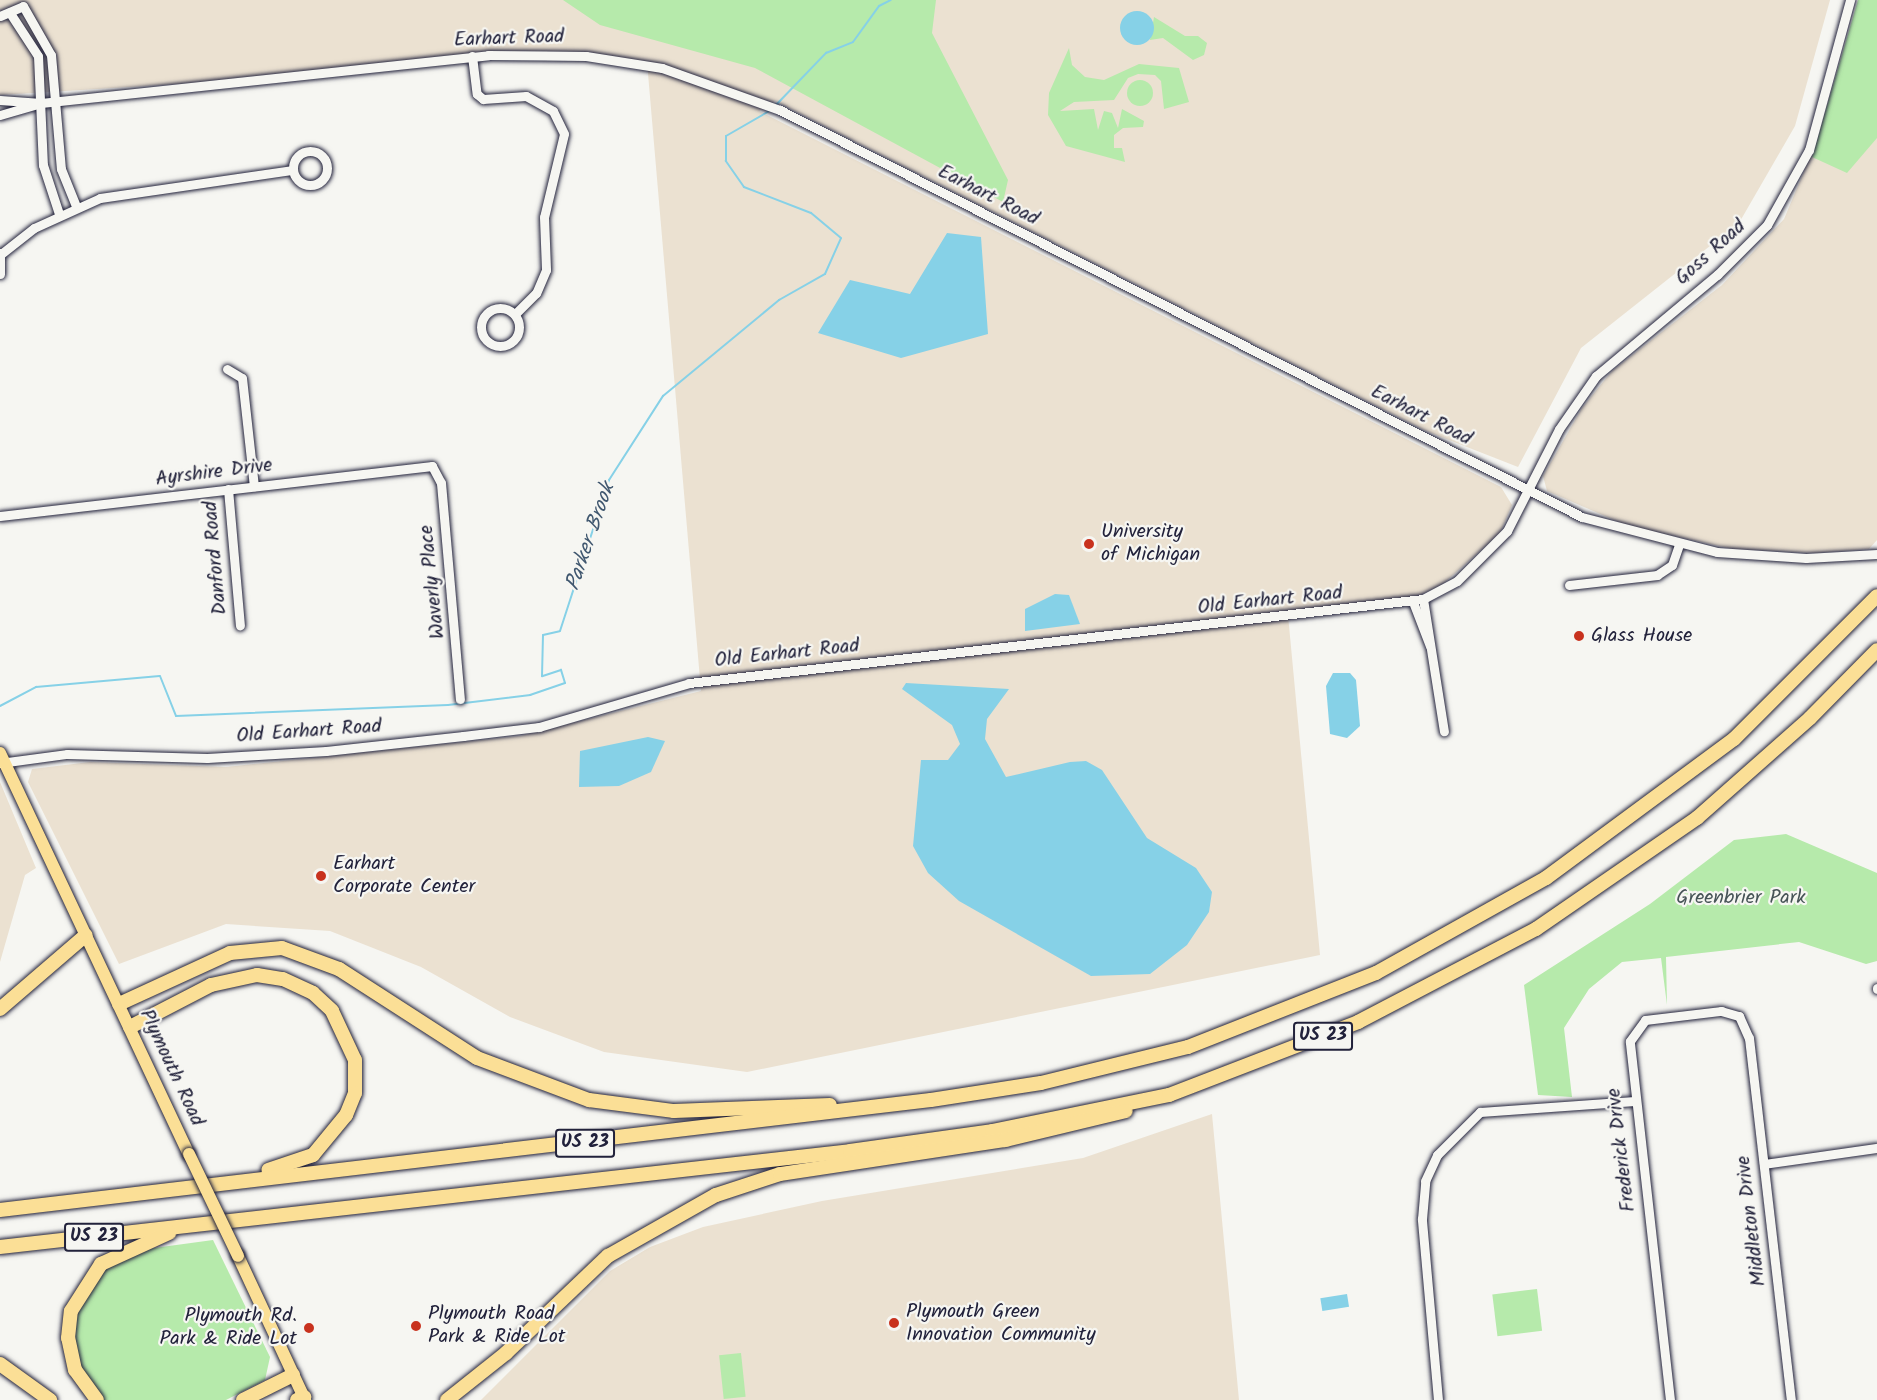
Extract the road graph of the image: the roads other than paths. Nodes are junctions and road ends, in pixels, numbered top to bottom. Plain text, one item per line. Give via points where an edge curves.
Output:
1 (1850, 0) edge
2 (10, 13) junction
3 (0, 16) edge
4 (472, 57) junction
5 (0, 100) edge
6 (57, 102) junction
7 (41, 103) junction
8 (0, 115) edge
9 (293, 170) dead end
10 (76, 206) junction
11 (59, 214) junction
12 (1, 254) edge
13 (0, 274) edge
14 (515, 314) junction
15 (227, 369) dead end
16 (432, 466) joint
17 (254, 486) junction
18 (228, 489) junction
19 (1527, 490) junction
20 (0, 516) edge
21 (1679, 545) junction
22 (1877, 554) edge
23 (1569, 585) dead end
24 (1877, 596) edge
25 (1418, 600) junction
26 (240, 625) dead end
27 (1877, 650) edge
28 (460, 699) dead end
29 (1443, 731) dead end
30 (1, 759) edge
31 (86, 935) junction
32 (119, 1004) junction
33 (0, 1009) edge
34 (130, 1027) junction
35 (1749, 1038) joint
36 (1169, 1095) junction
37 (931, 1100) junction
38 (1635, 1101) junction
39 (1877, 1148) edge
40 (1764, 1164) junction
41 (156, 1191) junction
42 (0, 1210) edge
43 (188, 1226) junction
44 (0, 1247) edge
45 (0, 1364) edge
46 (293, 1375) junction
47 (302, 1399) edge
48 (50, 1400) edge
49 (96, 1400) edge
50 (243, 1400) edge
51 (447, 1400) edge
52 (1438, 1400) edge
53 (1670, 1400) edge
54 (1791, 1400) edge

1 - 19 street, Goss Road via 1809,150 1767,225 1717,275 1596,376 1575,402
2 - 3 street
2 - 6 street via 22,6 51,55
2 - 7 street via 38,56
4 - 6 street, Earhart Road
4 - 14 street via 477,94 483,99 526,96 553,111 564,134 544,218 546,270 536,293
4 - 19 street, Earhart Road via 620,59 745,95
5 - 7 street, Earhart Road
6 - 7 street, Earhart Road
6 - 10 street via 61,169
7 - 8 street, Earhart Road
7 - 11 street via 43,165
9 - 10 street via 129,190
10 - 11 street
11 - 12 street
12 - 13 street
14 - 14 street via 505,308 487,312 480,328 485,340 497,346 510,344 519,333
15 - 17 street via 242,378
16 - 17 street, Ayrshire Drive
16 - 28 street, Waverly Place via 441,483
17 - 18 street, Ayrshire Drive
18 - 20 street, Ayrshire Drive
18 - 26 street, Danford Road
19 - 21 street, Earhart Road via 1582,517
19 - 25 street, Old Earhart Road via 1507,531 1480,562
21 - 22 street, Earhart Road via 1778,558
21 - 23 street via 1672,565 1657,575
24 - 37 highway, US 23 via 1794,682 1673,789 1546,878 1428,947 1323,996 1188,1047 1041,1083
25 - 29 street via 1430,646
25 - 30 street, Old Earhart Road via 689,683 539,727 463,736 207,758 79,753
27 - 36 highway, US 23 via 1777,749 1697,818 1545,924 1358,1022
30 - 31 main road, Plymouth Road
31 - 32 main road, Plymouth Road
31 - 33 highway
32 - 34 main road, Plymouth Road
32 - 37 highway via 230,953 282,948 339,969 477,1058 589,1101 674,1111
34 - 41 highway via 233,978 283,978 313,993 332,1011 355,1060 355,1092 346,1115 313,1155 283,1168
34 - 46 main road, Plymouth Road, bridge
35 - 38 street, Frederick Drive via 1739,1016 1722,1011 1645,1020 1630,1041
35 - 40 street, Middleton Drive
36 - 43 highway, US 23 via 950,1138
36 - 51 highway via 1005,1140 821,1166 716,1195 608,1256 506,1353
37 - 41 highway, US 23
38 - 52 street via 1480,1113 1437,1155 1425,1181 1422,1219
38 - 53 street, Frederick Drive
39 - 40 street
40 - 54 street, Middleton Drive
41 - 42 highway, US 23
43 - 44 highway, US 23
43 - 49 highway via 126,1249 86,1281 71,1311 68,1338 75,1370
45 - 48 highway
46 - 47 main road, Plymouth Road
46 - 50 highway

